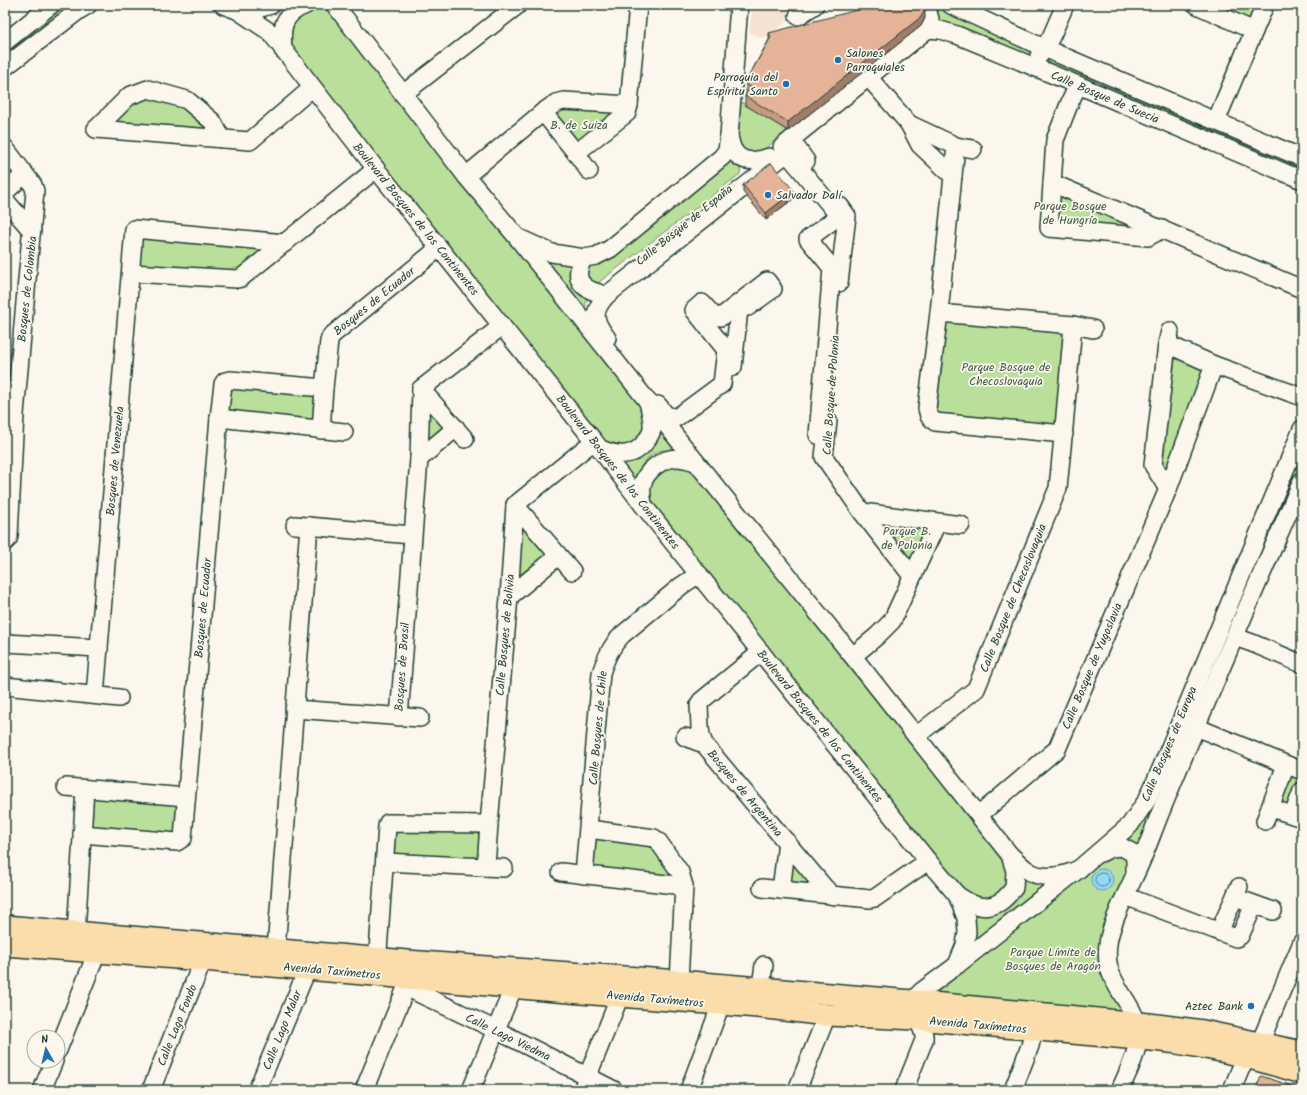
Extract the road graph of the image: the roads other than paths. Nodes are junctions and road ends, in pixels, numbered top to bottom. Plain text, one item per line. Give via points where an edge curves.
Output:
1 (51, 5) edge
2 (88, 5) edge
3 (271, 5) edge
4 (306, 5) edge
5 (518, 5) edge
6 (638, 5) edge
7 (739, 5) edge
8 (815, 5) edge
9 (926, 5) edge
10 (951, 5) edge
11 (1065, 5) edge
12 (1197, 5) edge
13 (1265, 5) edge
14 (338, 7) edge
15 (230, 8) edge
16 (798, 16) dead end
17 (928, 29) junction
18 (1254, 31) junction
19 (5, 42) edge
20 (1044, 48) junction
21 (283, 50) junction
22 (5, 67) edge
23 (1032, 67) junction
24 (869, 78) junction
25 (1078, 85) junction
26 (312, 88) junction
27 (403, 94) junction
28 (629, 105) junction
29 (543, 112) junction
30 (1216, 121) junction
31 (909, 124) junction
32 (729, 136) junction
33 (222, 138) junction
34 (791, 140) junction
35 (956, 146) junction
36 (5, 148) edge
37 (973, 149) dead end
38 (576, 153) junction
39 (769, 158) junction
40 (1302, 158) edge
41 (376, 169) junction
42 (589, 171) dead end
43 (24, 174) junction
44 (466, 176) junction
45 (953, 176) junction
46 (1302, 180) edge
47 (1052, 183) junction
48 (5, 192) edge
49 (5, 200) edge
50 (847, 216) junction
51 (1162, 229) junction
52 (32, 232) junction
53 (516, 236) junction
54 (285, 243) junction
55 (439, 248) junction
56 (584, 258) junction
57 (841, 266) junction
58 (131, 273) junction
59 (765, 289) dead end
60 (1302, 289) edge
61 (599, 293) junction
62 (744, 308) junction
63 (701, 311) dead end
64 (939, 313) junction
65 (1072, 325) junction
66 (502, 326) junction
67 (714, 327) junction
68 (1093, 329) dead end
69 (595, 336) junction
70 (735, 352) junction
71 (1214, 365) junction
72 (324, 388) junction
73 (421, 390) junction
74 (1302, 397) edge
75 (647, 399) junction
76 (10, 413) edge
77 (219, 418) junction
78 (1302, 429) edge
79 (321, 430) junction
80 (671, 430) junction
81 (344, 432) dead end
82 (1064, 434) junction
83 (818, 435) dead end
84 (598, 445) junction
85 (419, 459) junction
86 (696, 462) junction
87 (1302, 481) edge
88 (1168, 489) junction
89 (514, 505) junction
90 (643, 505) junction
91 (862, 512) junction
92 (937, 523) junction
93 (961, 525) dead end
94 (412, 535) junction
95 (5, 542) edge
96 (558, 556) junction
97 (572, 571) dead end
98 (699, 574) junction
99 (912, 576) junction
100 (509, 597) junction
101 (1235, 637) junction
102 (5, 643) edge
103 (99, 648) junction
104 (761, 652) junction
105 (853, 656) junction
106 (1302, 664) edge
107 (5, 686) edge
108 (95, 695) junction
109 (119, 698) dead end
110 (294, 709) junction
111 (399, 717) junction
112 (420, 718) dead end
113 (1196, 727) junction
114 (685, 736) dead end
115 (916, 736) junction
116 (704, 744) junction
117 (1286, 765) junction
118 (1302, 771) edge
119 (66, 787) dead end
120 (85, 789) junction
121 (1302, 791) edge
122 (186, 797) junction
123 (979, 815) junction
124 (1298, 817) edge
125 (489, 824) junction
126 (589, 829) junction
127 (82, 834) junction
128 (787, 842) junction
129 (1010, 855) junction
130 (1096, 856) junction
131 (928, 861) junction
132 (385, 862) junction
133 (486, 867) junction
134 (504, 868) dead end
135 (1079, 869) junction
136 (561, 872) dead end
137 (584, 875) junction
138 (1135, 876) junction
139 (684, 886) junction
140 (762, 888) dead end
141 (781, 890) junction
142 (957, 894) junction
143 (833, 896) junction
144 (1125, 896) junction
145 (1254, 905) junction
146 (1273, 911) dead end
147 (5, 926) edge
148 (1219, 932) junction
149 (76, 933) junction
150 (1302, 942) edge
151 (5, 945) edge
152 (276, 949) junction
153 (97, 952) junction
154 (377, 958) junction
155 (203, 960) junction
156 (764, 965) dead end
157 (957, 965) junction
158 (306, 970) junction
159 (410, 978) junction
160 (557, 981) junction
161 (679, 981) junction
162 (514, 986) junction
163 (620, 996) junction
164 (759, 998) junction
165 (721, 1004) junction
166 (915, 1010) junction
167 (827, 1015) junction
168 (1034, 1029) junction
169 (66, 1030) edge
170 (496, 1030) junction
171 (1137, 1031) junction
172 (1254, 1050) junction
173 (1302, 1052) edge
174 (51, 1069) edge
175 (1302, 1073) edge
176 (585, 1083) edge
177 (42, 1090) edge
178 (152, 1090) edge
179 (257, 1090) edge
180 (364, 1090) edge
181 (471, 1090) edge
182 (614, 1090) edge
183 (689, 1090) edge
184 (797, 1090) edge
185 (904, 1090) edge
186 (1013, 1090) edge
187 (1120, 1090) edge
188 (1232, 1090) edge

1 - 19 street
2 - 22 street
3 - 15 street via 254,10
4 - 21 street via 288,15 283,25
5 - 27 street
6 - 28 street
7 - 32 street
8 - 16 street
9 - 17 street via 930,19
10 - 20 street, Calle Bosque de Suecia
11 - 20 street
12 - 18 street
13 - 18 street
14 - 27 street
15 - 21 street, Boulevard Bosques de los Continentes via 270,32
17 - 23 street, Calle Bosque de Suecia via 957,36
17 - 24 street, Calle Bosque de España
18 - 30 street
20 - 23 street
20 - 30 street, Calle Bosque de Suecia
21 - 26 street, Boulevard Bosques de los Continentes
23 - 25 street, Calle Bosque de Suecia
24 - 31 street
24 - 34 street, Calle Bosque de España
25 - 46 street, Calle Bosque de Suecia
25 - 47 street via 1055,140
26 - 33 street via 250,141
26 - 41 street, Boulevard Bosques de los Continentes
27 - 44 street
28 - 29 street via 560,101
28 - 38 street via 626,113
29 - 38 street
29 - 44 street
30 - 40 street, Calle Bosque de Suecia
31 - 35 street
31 - 45 street via 920,145
32 - 39 street via 734,151 740,157 748,161
32 - 56 street via 727,150 722,157 610,249 596,256
33 - 33 street via 104,130 96,129 129,96 148,89 187,100 213,122
34 - 39 street, Calle Bosque de España
34 - 50 street
35 - 37 street
35 - 45 street
36 - 43 street
38 - 42 street
39 - 61 street, Calle Bosque de España
41 - 54 street
41 - 55 street, Boulevard Bosques de los Continentes
43 - 48 street
43 - 52 street, Bosques de Colombia via 35,189
44 - 53 street
45 - 64 street
47 - 51 street
47 - 51 street via 1049,228 1148,237
49 - 52 street
50 - 57 street, Calle Bosque de Polonia
50 - 57 street via 817,239
51 - 60 street
52 - 76 street, Bosques de Colombia
53 - 56 street via 552,253
53 - 69 street
54 - 58 street via 239,279
54 - 58 street, Bosques de Venezuela via 134,229
55 - 66 street, Boulevard Bosques de los Continentes
55 - 72 street, Bosques de Ecuador via 331,336
56 - 61 street via 578,274 584,286
57 - 91 street, Calle Bosque de Polonia via 824,458
58 - 103 street, Bosques de Venezuela
59 - 62 street
61 - 69 street, Calle Bosque de España via 592,302 590,312
62 - 67 street
62 - 70 street
62 - 83 street via 773,289 767,281 721,317 714,316 702,303 694,310 726,350 722,384 676,418 666,415 598,326 596,314 599,304 607,295 787,153 839,216 808,239 832,268
63 - 67 street
64 - 65 street
64 - 82 street via 927,408 929,416 935,422
65 - 68 street
65 - 82 street, Calle Bosque de Checoslovaquia
66 - 73 street
66 - 84 street, Boulevard Bosques de los Continentes
67 - 70 street
69 - 75 street
70 - 80 street via 730,388
71 - 74 street
71 - 88 street, Calle Bosque de Yugoslavia
71 - 88 street via 1168,338 1154,465
72 - 77 street, Bosques de Ecuador via 227,380 224,382
72 - 79 street, Bosques de Ecuador
73 - 85 street, Bosques de Brasil
73 - 85 street via 460,434
75 - 80 street
75 - 84 street via 652,430 643,445 631,454 617,454
76 - 95 street, Bosques de Colombia via 9,536
77 - 79 street
77 - 122 street, Bosques de Ecuador
78 - 130 street, Calle Bosques de Europa via 1147,800 1130,825
79 - 81 street
80 - 86 street
82 - 115 street, Calle Bosque de Checoslovaquia via 1058,488 976,689
84 - 89 street
84 - 90 street, Boulevard Bosques de los Continentes
85 - 94 street, Bosques de Brasil
86 - 90 street via 669,459 648,472 643,480
86 - 105 street
87 - 101 street, Calle Bosques de Europa
88 - 123 street, Calle Bosque de Yugoslavia via 1057,749
89 - 96 street
89 - 100 street, Calle Bosques de Bolivia
90 - 98 street, Boulevard Bosques de los Continentes
91 - 92 street
91 - 99 street, Calle Bosque de Polonia
92 - 93 street
92 - 99 street
94 - 110 street via 302,525
94 - 111 street, Bosques de Brasil
96 - 97 street
96 - 100 street
98 - 104 street, Boulevard Bosques de los Continentes
98 - 126 street, Calle Bosques de Chile via 622,635 608,655 601,673
99 - 105 street via 892,621
100 - 125 street, Calle Bosques de Bolivia
101 - 106 street
101 - 113 street, Calle Bosques de Europa
102 - 103 street
103 - 108 street, Bosques de Venezuela
104 - 116 street, Bosques de Argentina via 701,701 700,727
104 - 131 street, Boulevard Bosques de los Continentes
105 - 115 street
107 - 108 street
108 - 109 street
110 - 111 street, Bosques de Brasil
110 - 152 street
111 - 112 street
113 - 117 street
113 - 138 street, Calle Bosques de Europa
114 - 116 street, Bosques de Argentina
115 - 123 street
116 - 128 street, Bosques de Argentina
117 - 118 street
117 - 124 street via 1268,814
119 - 120 street
120 - 122 street
120 - 127 street
121 - 124 street
122 - 127 street, Bosques de Ecuador via 184,836 180,841
123 - 129 street
125 - 132 street via 390,822 387,826
125 - 133 street, Calle Bosques de Bolivia
126 - 137 street, Calle Bosques de Chile
126 - 139 street via 654,838 680,872
127 - 149 street
128 - 141 street, Bosques de Argentina
128 - 143 street, Bosques de Argentina
129 - 135 street via 1027,870 1040,876 1070,873
129 - 142 street via 1015,871 1014,888 1001,902 984,907 971,904
130 - 135 street, Calle Bosques de Europa
130 - 138 street via 1111,848 1122,847 1133,853 1136,860
131 - 142 street, Boulevard Bosques de los Continentes
131 - 143 street via 875,898
132 - 133 street
132 - 154 street
133 - 134 street
135 - 157 street, Calle Bosques de Europa
136 - 137 street
137 - 139 street
138 - 144 street, Calle Bosques de Europa
139 - 161 street
140 - 141 street
141 - 143 street
142 - 157 street, Boulevard Bosques de los Continentes via 966,918 967,932
144 - 148 street
144 - 171 street, Calle Bosques de Europa via 1115,917 1109,939 1109,967 1134,1013
145 - 146 street
145 - 148 street via 1238,938
145 - 148 street via 1236,892
147 - 149 main road, Avenida Taxímetros
149 - 152 main road, Avenida Taxímetros
150 - 172 street
151 - 153 main road, Avenida Taxímetros
152 - 154 main road, Avenida Taxímetros
153 - 155 main road, Avenida Taxímetros
153 - 169 street
154 - 160 main road, Avenida Taxímetros
155 - 158 main road, Avenida Taxímetros
155 - 178 street, Calle Lago Fondo
156 - 164 street
157 - 166 street, Calle Bosques de Europa via 922,991
158 - 159 main road, Avenida Taxímetros
158 - 179 street, Calle Lago Malar
159 - 162 main road, Avenida Taxímetros
159 - 170 street, Calle Lago Viedma via 416,992
159 - 180 street
160 - 161 main road, Avenida Taxímetros
160 - 162 main road, Avenida Taxímetros
160 - 163 main road, Avenida Taxímetros
161 - 164 main road, Avenida Taxímetros
162 - 170 street
163 - 165 main road, Avenida Taxímetros
163 - 176 street
164 - 165 main road, Avenida Taxímetros
164 - 166 main road, Avenida Taxímetros
164 - 167 main road, Avenida Taxímetros
165 - 183 street
166 - 167 main road, Avenida Taxímetros
166 - 168 main road, Avenida Taxímetros
166 - 171 main road, Avenida Taxímetros
166 - 185 street via 924,1031 924,1040
167 - 184 street
168 - 171 main road, Avenida Taxímetros
168 - 186 street
170 - 176 street, Calle Lago Viedma
170 - 181 street
171 - 172 main road, Avenida Taxímetros via 1203,1031
171 - 187 street via 1135,1054
172 - 173 main road, Avenida Taxímetros
172 - 175 main road, Avenida Taxímetros
172 - 188 street via 1240,1070
174 - 177 street
176 - 182 street, Calle Lago Viedma

